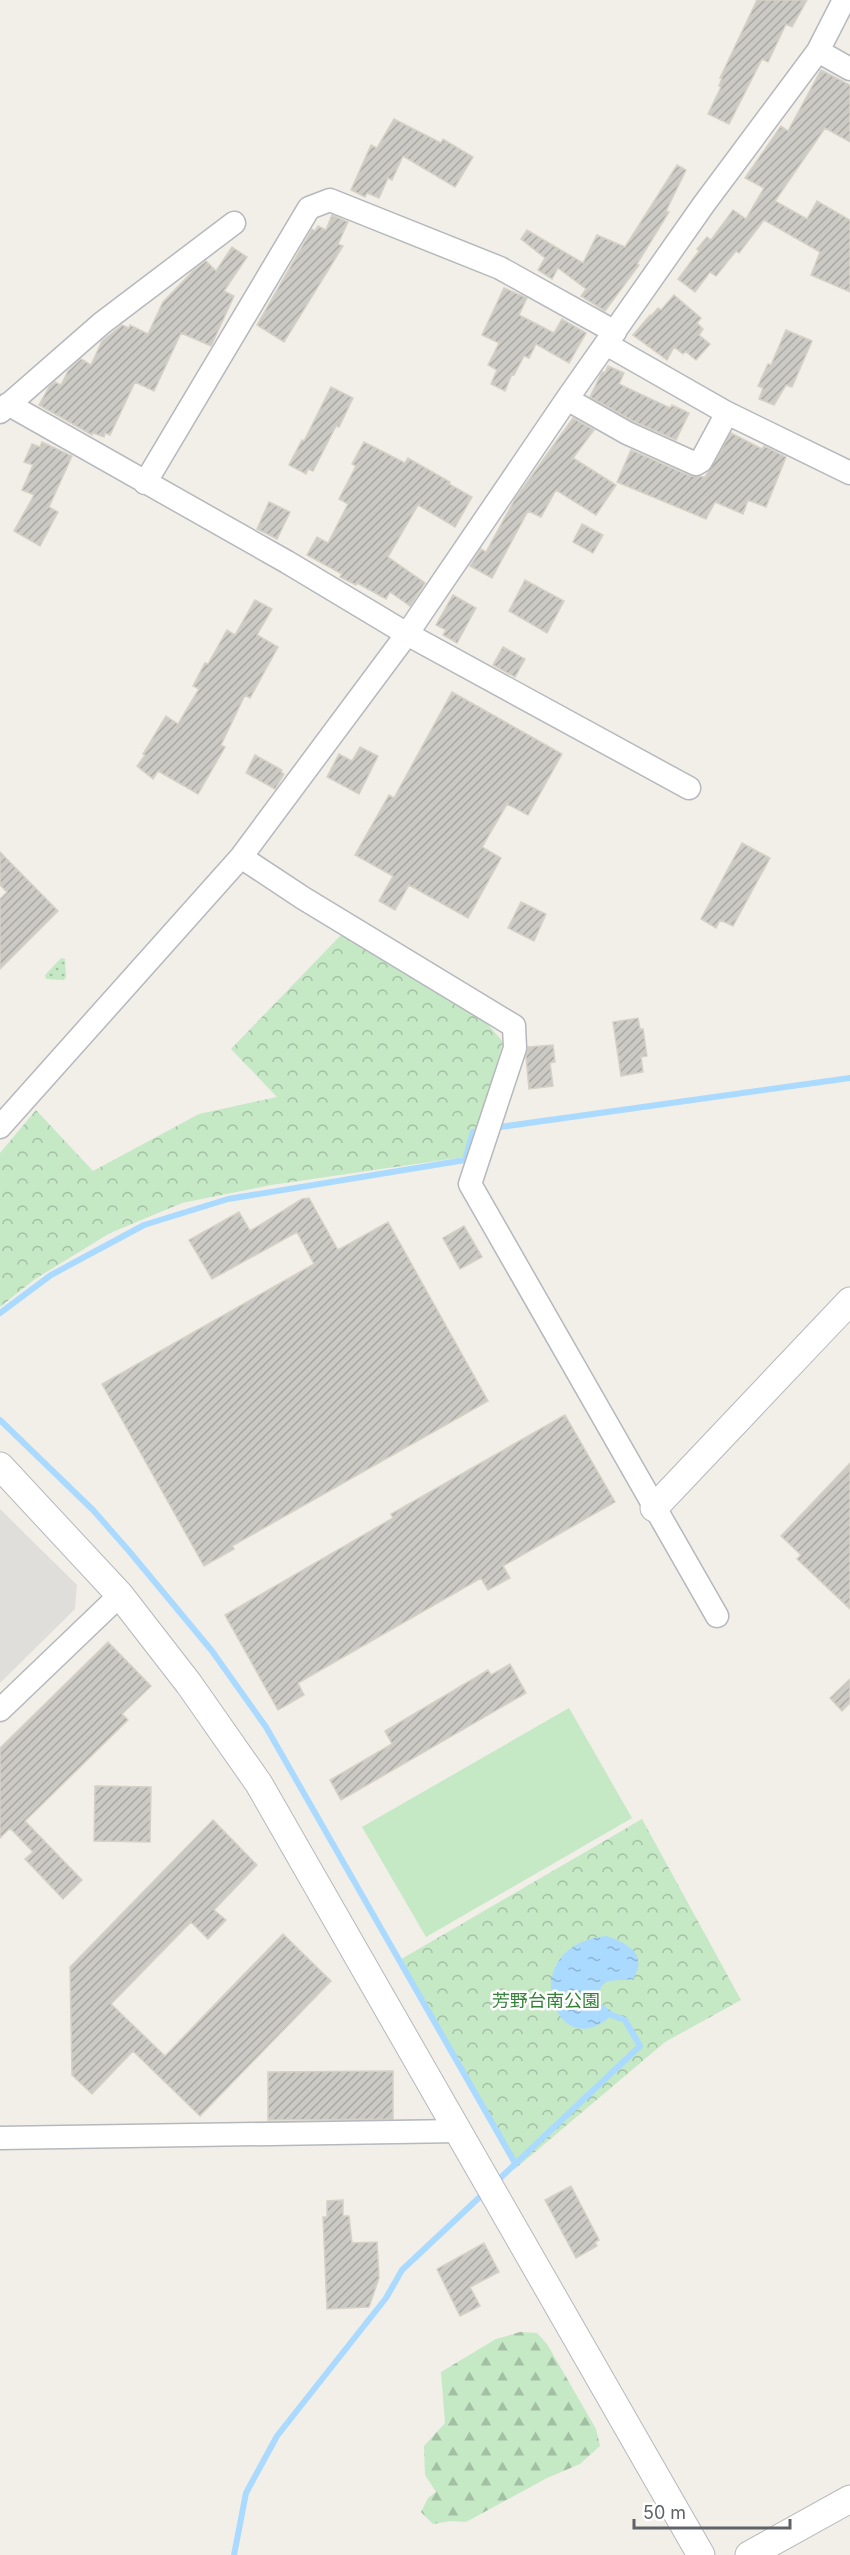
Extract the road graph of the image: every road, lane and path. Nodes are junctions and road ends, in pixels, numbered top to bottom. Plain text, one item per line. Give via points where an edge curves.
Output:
1 (844, 0) edge
2 (818, 51) junction
3 (850, 69) edge
4 (234, 223) dead end
5 (611, 338) junction
6 (567, 399) junction
7 (4, 408) edge
8 (727, 412) junction
9 (850, 473) edge
10 (145, 483) junction
11 (407, 634) junction
12 (689, 788) dead end
13 (241, 857) junction
14 (0, 1127) edge
15 (850, 1301) edge
16 (0, 1466) edge
17 (654, 1508) junction
18 (120, 1595) junction
19 (717, 1616) dead end
20 (0, 1710) edge
21 (459, 2131) junction
22 (0, 2138) edge
23 (850, 2499) edge
24 (701, 2555) edge
25 (749, 2555) edge

1 - 2 street
2 - 3 street
2 - 5 street
4 - 7 street via 102,323
5 - 6 street
5 - 8 street
5 - 10 street via 500,268 330,200 309,208
6 - 8 street via 627,434 696,464
6 - 11 street
7 - 10 street
8 - 9 street
10 - 11 street
11 - 12 street
11 - 13 street
13 - 14 street
13 - 17 street via 514,1026 515,1048 470,1184
15 - 17 street
16 - 18 street
17 - 19 street
18 - 20 street
18 - 21 street via 259,1784
21 - 22 street
21 - 24 street
23 - 25 street

